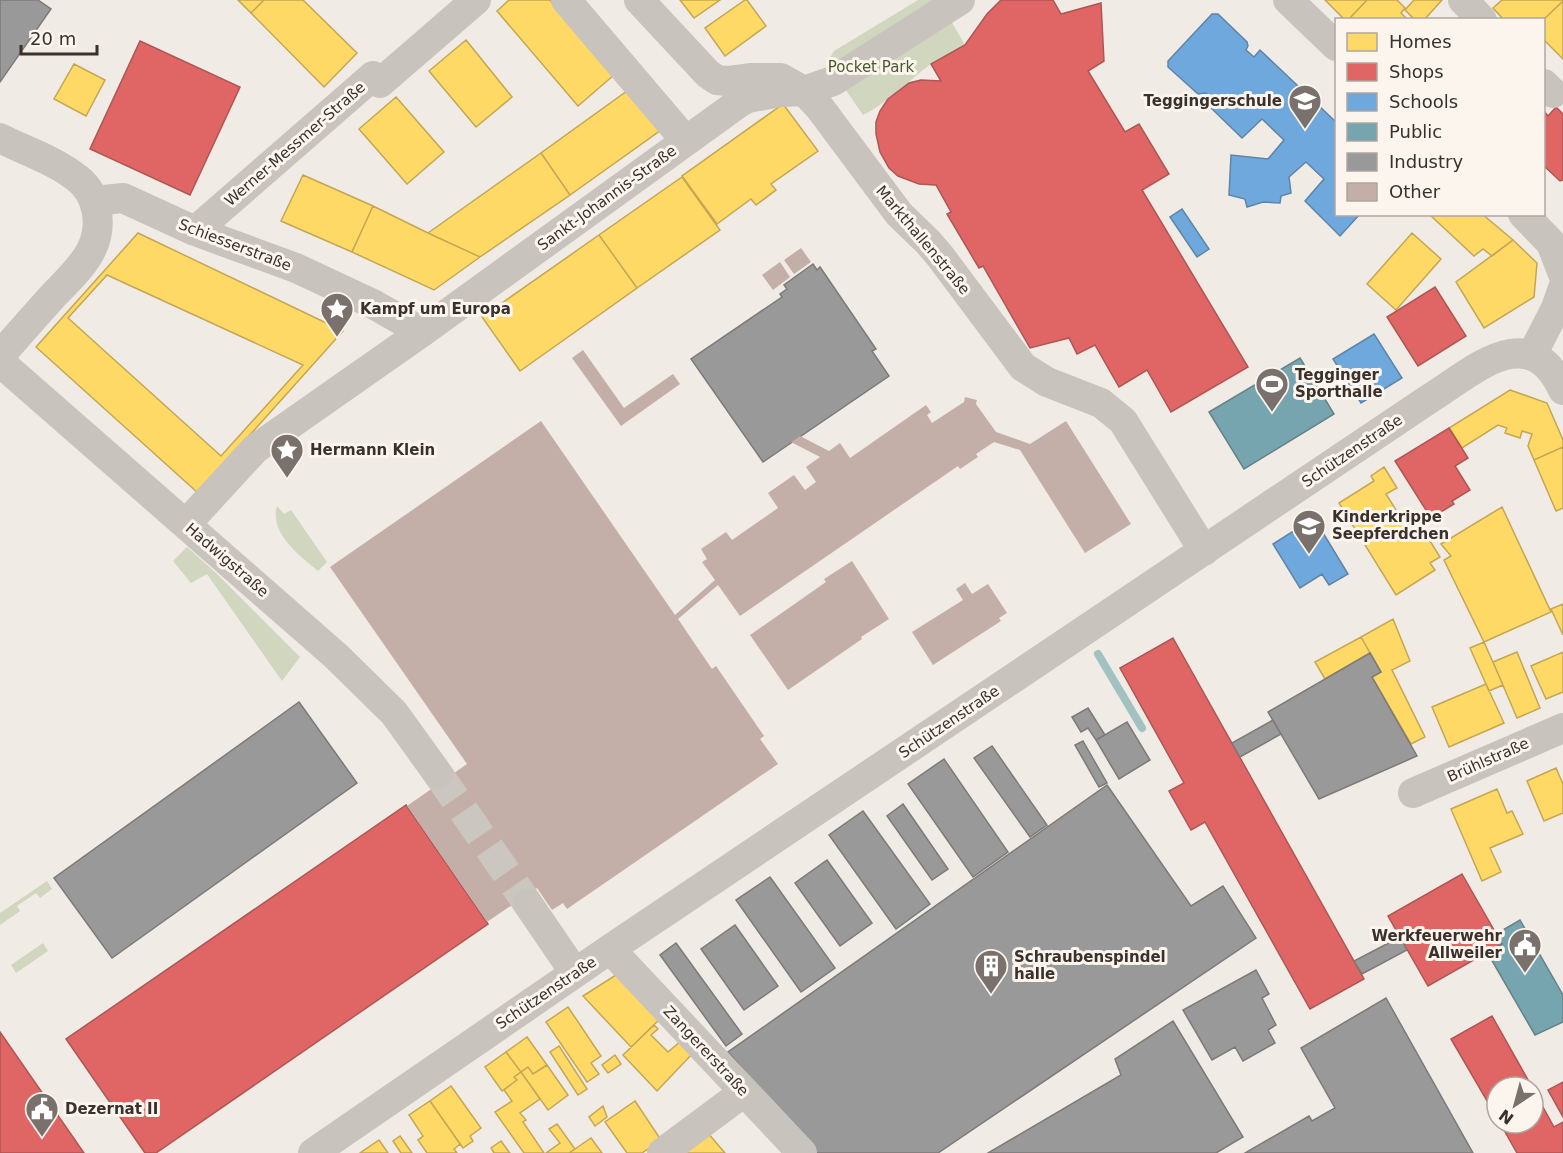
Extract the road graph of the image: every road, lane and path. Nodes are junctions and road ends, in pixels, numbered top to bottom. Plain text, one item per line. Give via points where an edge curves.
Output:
1 (476, 0) edge
2 (566, 0) edge
3 (639, 0) edge
4 (1288, 0) edge
5 (1463, 0) edge
6 (957, 1) edge
7 (1480, 18) edge
8 (1335, 45) edge
9 (804, 91) junction
10 (0, 138) edge
11 (686, 141) junction
12 (95, 201) junction
13 (1525, 216) edge
14 (195, 231) junction
15 (1561, 259) edge
16 (1563, 288) edge
17 (422, 332) junction
18 (1532, 355) junction
19 (0, 356) edge
20 (0, 362) edge
21 (1563, 390) edge
22 (186, 524) junction
23 (1204, 551) junction
24 (1563, 728) edge
25 (438, 774) tunnel mouth
26 (1413, 793) dead end
27 (528, 904) tunnel mouth
28 (610, 949) junction
29 (575, 973) junction
30 (744, 1092) junction
31 (313, 1153) edge
32 (662, 1153) edge
33 (802, 1153) edge

1 - 14 street, Werner-Messmer-Straße via 380,83 374,76
2 - 11 street
3 - 9 street, Markthallenstraße via 717,80 781,78
4 - 8 street
5 - 7 street
6 - 9 street, Sankt-Johannis-Straße via 851,70
9 - 11 street, Sankt-Johannis-Straße via 748,98
9 - 23 street, Markthallenstraße via 899,214 940,256 1023,368 1101,403 1123,421
10 - 12 street via 59,165 80,179
11 - 17 street, Sankt-Johannis-Straße
12 - 14 street, Schiesserstraße via 123,198
12 - 19 street via 99,228 92,249
13 - 15 street
14 - 17 street, Schiesserstraße via 296,268
16 - 18 street
17 - 22 street, Sankt-Johannis-Straße via 255,449
18 - 21 street via 1544,362
18 - 23 street, Schützenstraße via 1518,353 1495,358
20 - 22 street, Hadwigstraße
22 - 25 street, Hadwigstraße via 373,690 412,735
23 - 28 street, Schützenstraße
24 - 26 street, Brühlstraße
27 - 29 street
28 - 29 street, Schützenstraße
28 - 30 street, Zangererstraße
29 - 31 street, Schützenstraße
30 - 32 street
30 - 33 street, Zangererstraße

